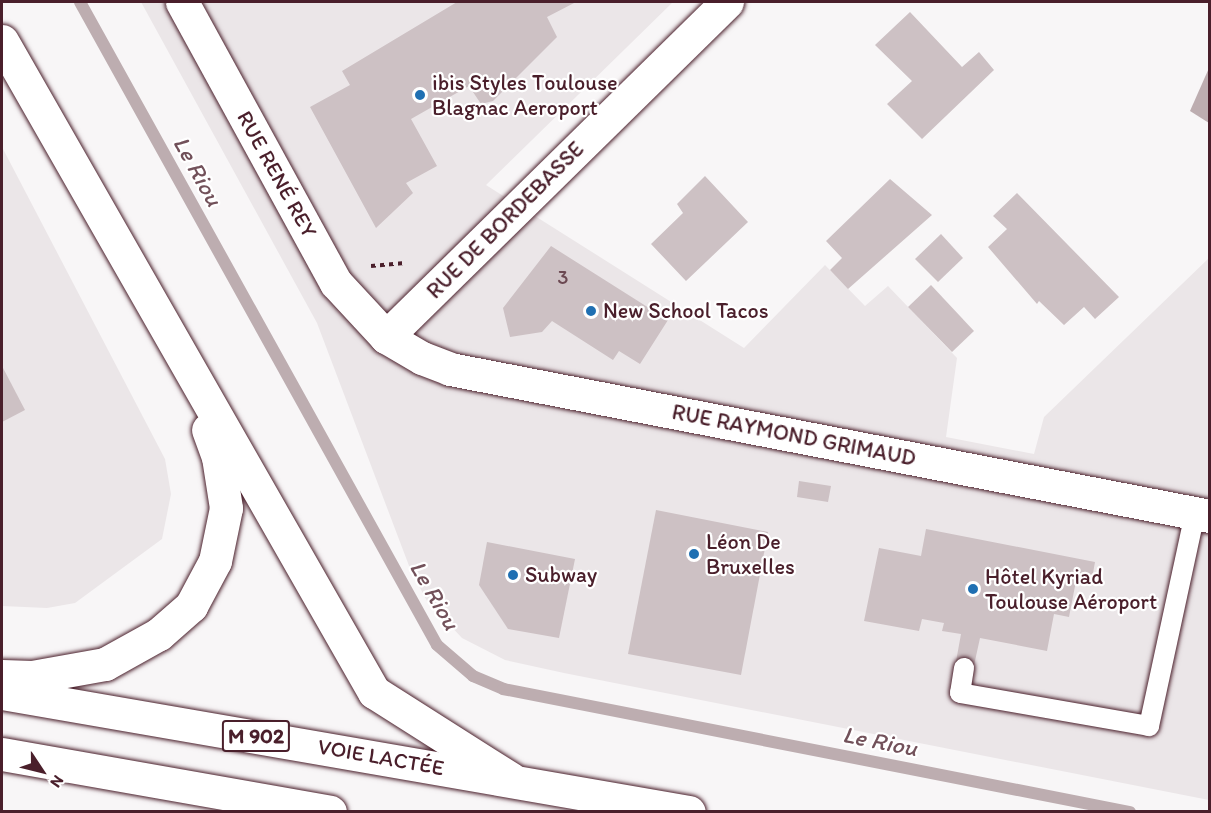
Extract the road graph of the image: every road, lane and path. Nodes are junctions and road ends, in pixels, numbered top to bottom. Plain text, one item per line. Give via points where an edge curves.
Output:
1 (182, 2) edge
2 (727, 2) edge
3 (2, 41) edge
4 (410, 260) dead end
5 (360, 262) dead end
6 (386, 337) junction
7 (181, 358) junction
8 (1202, 514) edge
9 (964, 668) dead end
10 (2, 676) edge
11 (2, 693) edge
12 (2, 754) edge
13 (511, 779) junction
14 (330, 812) edge
15 (689, 812) edge

1 - 6 main road, RUE RENÉ REY via 336,283
2 - 6 main road, RUE DE BORDEBASSE
3 - 7 main road
4 - 5 path via 402,265
6 - 8 main road, RUE RAYMOND GRIMAUD via 450,369
7 - 10 main road via 218,457 225,508 215,561 191,606 159,634 105,664 32,677
7 - 13 main road via 374,692
8 - 9 lane via 1149,726 960,693
11 - 13 main road, VOIE LACTÉE / M 902
12 - 14 main road
13 - 15 main road, VOIE LACTÉE / M 902

